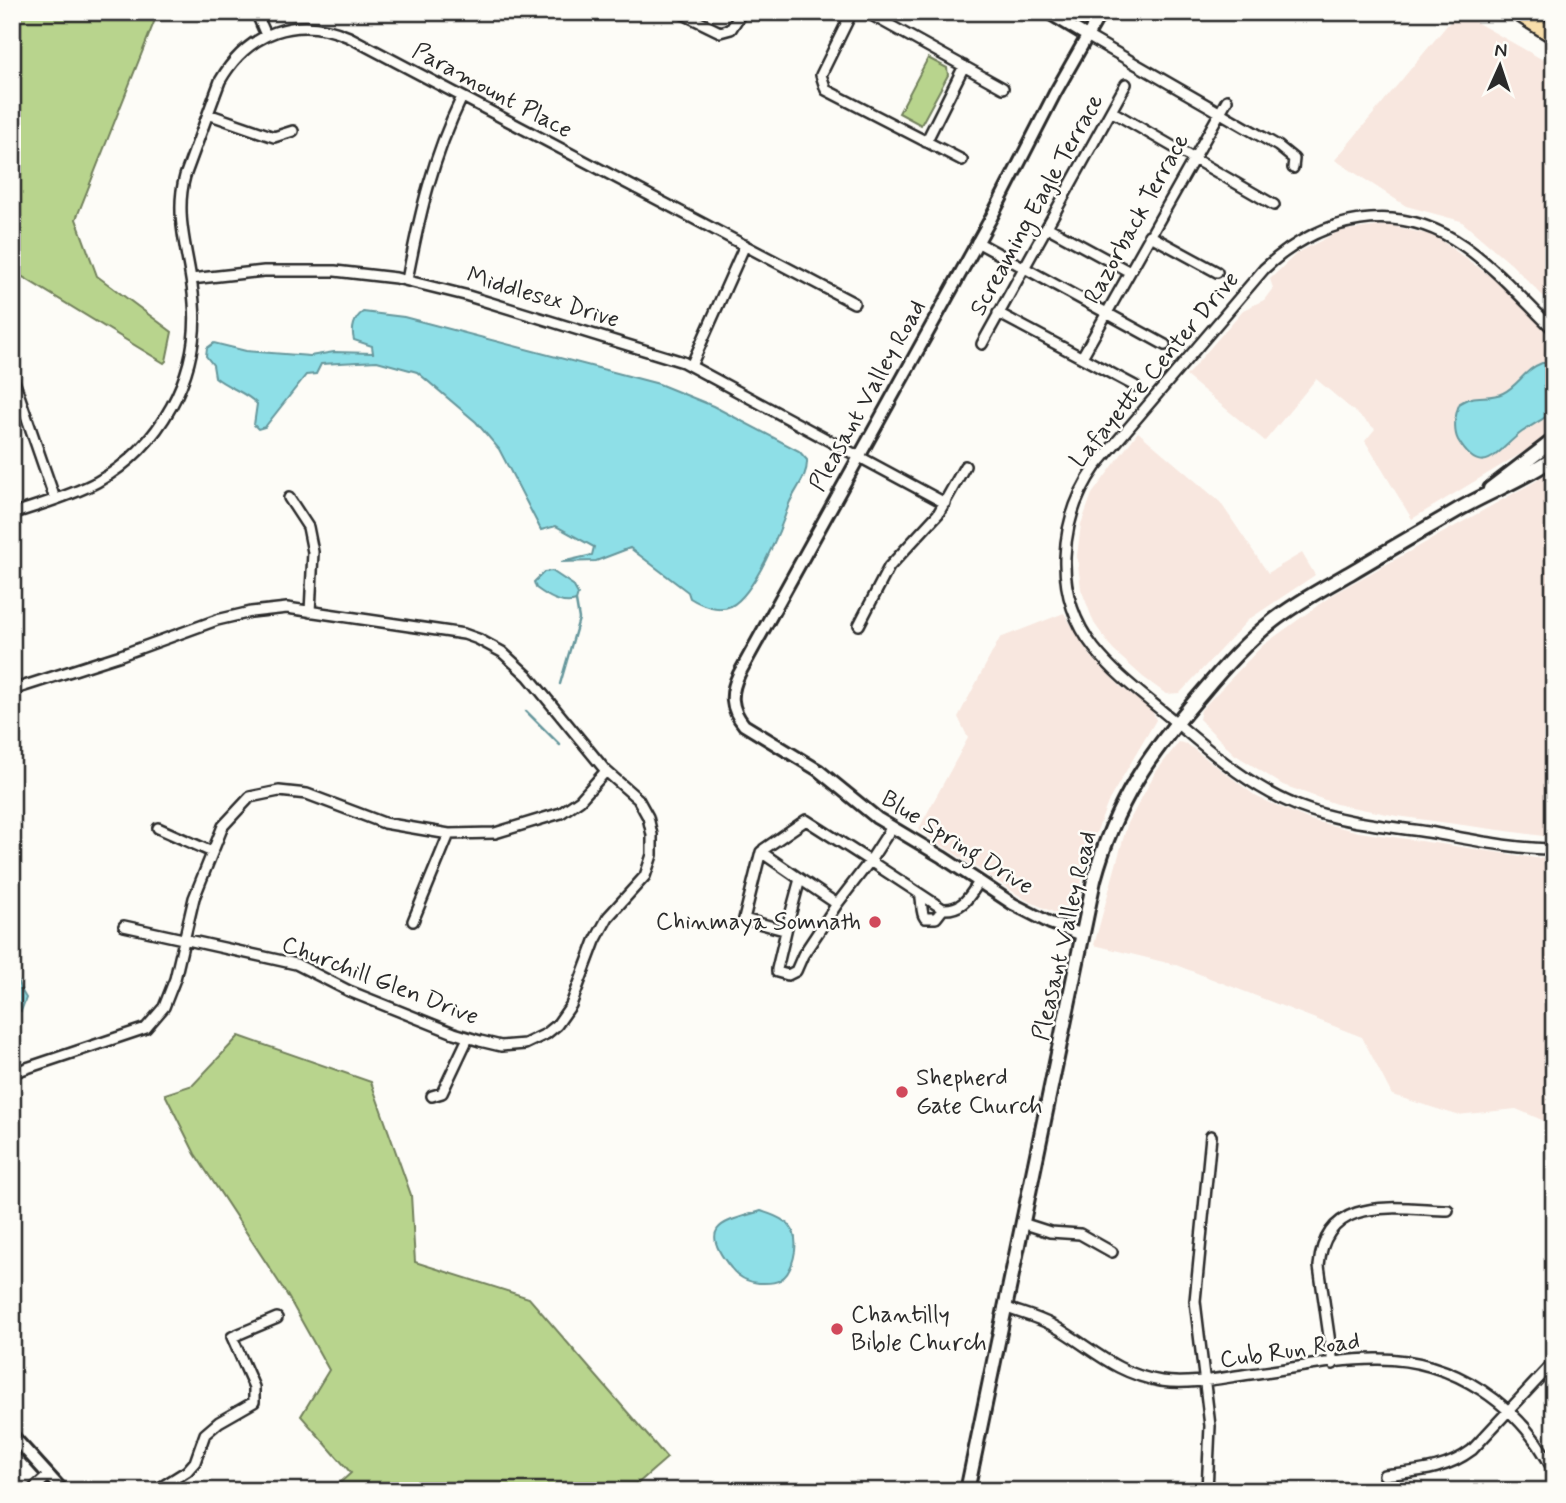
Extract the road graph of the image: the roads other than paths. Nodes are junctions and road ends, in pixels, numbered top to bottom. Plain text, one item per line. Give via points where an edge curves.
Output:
1 (256, 12) edge
2 (679, 12) edge
3 (742, 12) edge
4 (852, 12) edge
5 (866, 12) edge
6 (1047, 12) edge
7 (1101, 12) edge
8 (1516, 12) edge
9 (266, 35) junction
10 (1087, 36) junction
11 (1554, 36) edge
12 (964, 66) junction
13 (1126, 84) dead end
14 (1003, 88) dead end
15 (462, 97) junction
16 (1227, 100) dead end
17 (1111, 111) junction
18 (1220, 112) junction
19 (208, 114) junction
20 (293, 131) dead end
21 (926, 142) junction
22 (1194, 159) junction
23 (962, 160) dead end
24 (1293, 168) dead end
25 (1274, 205) dead end
26 (1047, 227) junction
27 (1149, 235) junction
28 (977, 242) junction
29 (745, 246) junction
30 (1023, 269) junction
31 (1128, 271) junction
32 (1217, 272) dead end
33 (191, 279) junction
34 (407, 280) junction
35 (854, 303) dead end
36 (998, 313) junction
37 (1106, 313) junction
38 (1554, 330) edge
39 (982, 344) dead end
40 (1165, 345) dead end
41 (1082, 357) junction
42 (691, 366) junction
43 (12, 375) edge
44 (1135, 386) dead end
45 (1554, 440) edge
46 (859, 456) junction
47 (1554, 458) edge
48 (965, 466) dead end
49 (1483, 495) junction
50 (289, 498) dead end
51 (55, 499) junction
52 (945, 503) junction
53 (12, 514) edge
54 (310, 612) junction
55 (859, 625) dead end
56 (12, 690) edge
57 (1177, 723) junction
58 (817, 770) joint
59 (606, 771) junction
60 (892, 827) junction
61 (158, 828) dead end
62 (449, 834) junction
63 (1554, 849) edge
64 (212, 852) junction
65 (761, 852) junction
66 (870, 861) junction
67 (800, 879) junction
68 (979, 882) junction
69 (920, 894) junction
70 (837, 904) junction
71 (943, 909) junction
72 (413, 921) dead end
73 (124, 926) dead end
74 (787, 927) junction
75 (1083, 935) junction
76 (184, 940) junction
77 (468, 1038) junction
78 (12, 1073) edge
79 (432, 1096) dead end
80 (1211, 1136) dead end
81 (1448, 1210) dead end
82 (1023, 1223) junction
83 (1112, 1252) dead end
84 (1004, 1307) junction
85 (276, 1318) dead end
86 (1554, 1362) edge
87 (1333, 1364) junction
88 (1206, 1382) junction
89 (1509, 1411) junction
90 (12, 1435) edge
91 (1554, 1472) edge
92 (49, 1475) junction
93 (1384, 1475) dead end
94 (31, 1491) edge
95 (63, 1491) edge
96 (155, 1491) edge
97 (967, 1491) edge
98 (1207, 1491) edge

1 - 9 street
2 - 3 street via 720,32 731,29
4 - 21 street via 822,70 823,86
5 - 12 street
6 - 10 street
7 - 10 street, Pleasant Valley Road
8 - 11 highway
9 - 15 street, Paramount Place via 295,27 333,31
9 - 19 street, Paramount Place via 244,49 227,68
10 - 18 street
10 - 28 street, Pleasant Valley Road
12 - 14 street
12 - 21 street
13 - 17 street, Screaming Eagle Terrace
15 - 29 street, Paramount Place
15 - 34 street via 427,184
16 - 18 street, Razorback Terrace
17 - 22 street
17 - 26 street, Screaming Eagle Terrace
18 - 22 street, Razorback Terrace
18 - 24 street via 1287,152 1294,159
19 - 20 street via 274,137
19 - 33 street, Paramount Place via 181,190 180,218
21 - 23 street
22 - 25 street
22 - 27 street, Razorback Terrace
26 - 30 street, Screaming Eagle Terrace
26 - 31 street
27 - 31 street, Razorback Terrace
27 - 32 street
28 - 30 street
28 - 46 street, Pleasant Valley Road
29 - 35 street, Paramount Place
29 - 42 street
30 - 36 street, Screaming Eagle Terrace
30 - 37 street
31 - 37 street, Razorback Terrace
33 - 34 street, Middlesex Drive via 304,270
33 - 51 street, Paramount Place via 192,346 182,384 164,419 142,448 114,471
34 - 42 street, Middlesex Drive
36 - 39 street, Screaming Eagle Terrace
36 - 41 street
37 - 40 street
37 - 41 street, Razorback Terrace
38 - 57 street, Lafayette Center Drive via 1466,247 1441,232 1405,221 1359,219 1322,229 1295,243 1264,269 1096,466 1078,495 1068,528 1066,581 1084,632 1106,662
41 - 44 street
42 - 46 street, Middlesex Drive
43 - 51 street
45 - 49 main road, Pleasant Valley Road
46 - 52 street, Middlesex Drive
46 - 58 street, Pleasant Valley Road via 733,687 734,710 744,725
47 - 49 main road, Pleasant Valley Road
48 - 52 street
49 - 57 main road, Pleasant Valley Road via 1273,621 1230,660
50 - 54 street via 308,527 313,552
51 - 53 street, Paramount Place
52 - 55 street via 890,566
54 - 56 street, Churchill Glen Drive via 287,608 217,620
54 - 59 street, Churchill Glen Drive via 443,630 491,646 528,676
57 - 63 street, Lafayette Center Drive via 1243,777 1301,807 1355,821
57 - 75 main road, Pleasant Valley Road via 1119,809 1100,859
58 - 60 street, Blue Spring Drive
59 - 62 street via 561,813 495,833
59 - 77 street, Churchill Glen Drive via 638,799 648,817 652,855 645,876 608,917 571,1005 557,1025 525,1044 501,1046
60 - 66 street
60 - 68 street, Blue Spring Drive
61 - 64 street
62 - 64 street via 384,823 307,794 279,791 250,797 223,826
62 - 72 street
64 - 76 street
65 - 66 street via 806,820
65 - 67 street
65 - 74 street via 744,919
66 - 69 street
66 - 70 street
67 - 70 street
67 - 74 street
68 - 71 street via 963,905
68 - 75 street, Blue Spring Drive via 1036,917
69 - 71 street
69 - 71 street via 925,918 936,918
70 - 74 street via 796,971 783,975 777,969
73 - 76 street, Churchill Glen Drive
75 - 82 main road, Pleasant Valley Road
76 - 77 street, Churchill Glen Drive via 296,964 349,991
76 - 78 street via 164,1007 146,1028
77 - 79 street via 442,1093
80 - 88 street via 1195,1301
81 - 87 street via 1367,1209 1344,1218 1330,1232 1320,1266
82 - 83 street via 1050,1232 1080,1234
82 - 84 main road, Pleasant Valley Road
84 - 88 street, Cub Run Road via 1051,1324 1121,1370 1159,1381
84 - 97 main road, Pleasant Valley Road
85 - 96 street via 232,1337 254,1387 254,1402 205,1434 195,1462
86 - 89 street
87 - 88 street, Cub Run Road
87 - 89 street, Cub Run Road via 1375,1359 1414,1362 1464,1379
88 - 98 street via 1210,1426
89 - 91 street, Cub Run Road via 1528,1430
89 - 93 street via 1458,1461
90 - 92 street
92 - 94 street
92 - 95 street

